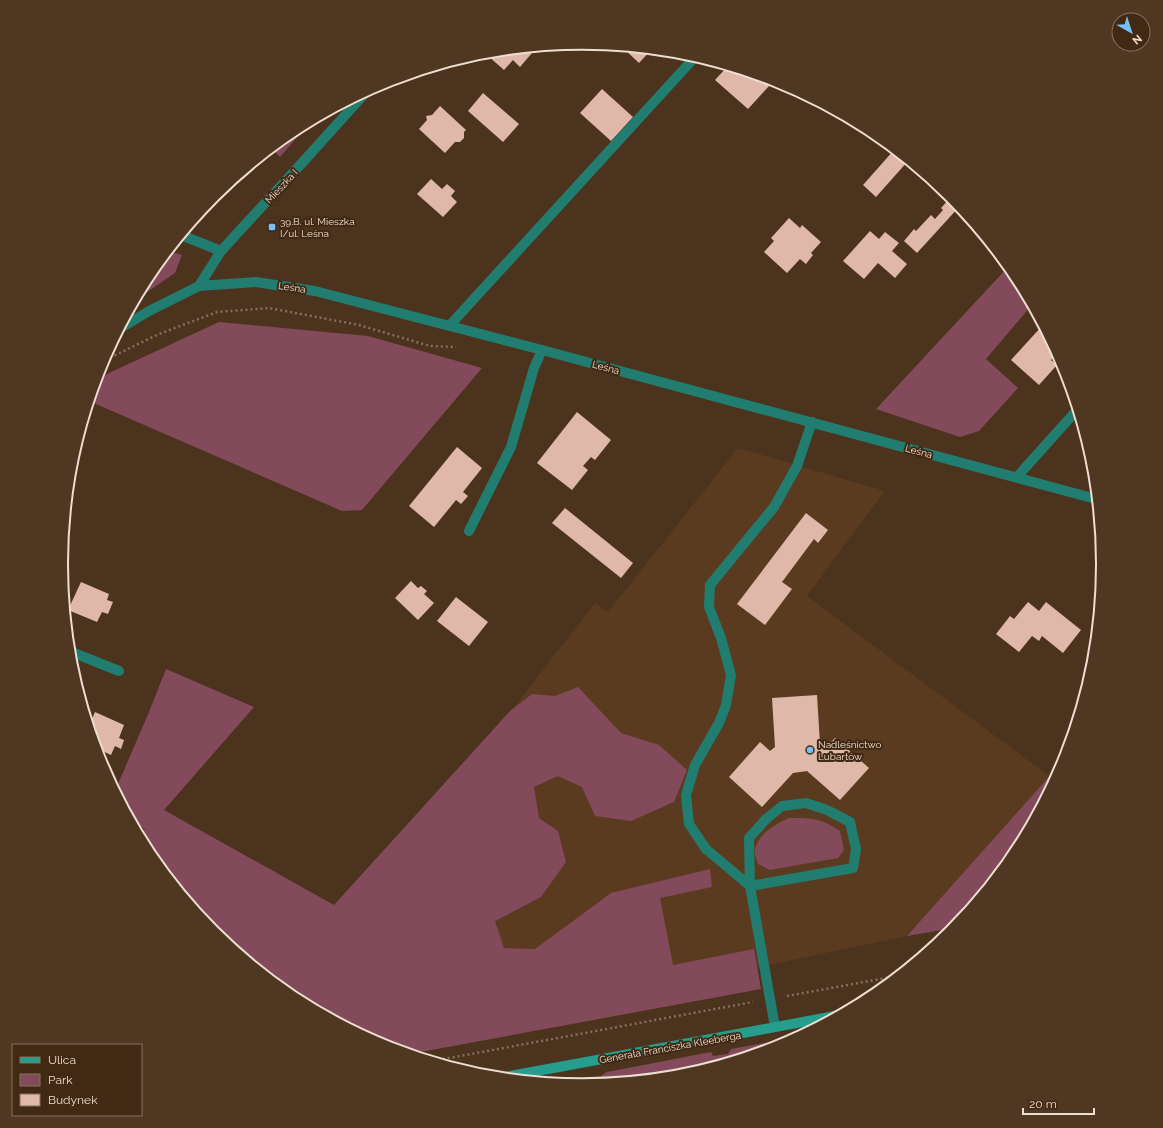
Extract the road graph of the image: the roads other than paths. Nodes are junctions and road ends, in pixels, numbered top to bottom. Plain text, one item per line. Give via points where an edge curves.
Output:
1 (690, 62) edge
2 (358, 101) edge
3 (185, 237) edge
4 (221, 251) junction
5 (199, 286) junction
6 (128, 324) edge
7 (450, 325) junction
8 (542, 350) junction
9 (1073, 415) edge
10 (812, 422) junction
11 (1017, 477) junction
12 (1091, 498) edge
13 (469, 531) dead end
14 (75, 654) edge
15 (119, 671) dead end
16 (750, 886) junction
17 (820, 1019) edge
18 (775, 1028) junction
19 (518, 1074) edge

1 - 7 street
2 - 4 street, Mieszka I
3 - 4 street
4 - 5 street, Mieszka I
5 - 6 street, Leśna
5 - 7 street, Leśna via 256,282 315,291
7 - 8 street, Leśna
8 - 10 street, Leśna
8 - 13 street via 534,368 511,447
9 - 11 street
10 - 11 street, Leśna
10 - 16 street via 797,466 774,507 710,585 709,607 731,675 726,705 719,723 695,765 686,795 689,824 706,849
11 - 12 street, Leśna
14 - 15 street
16 - 16 street via 853,868 856,850 850,822 828,810 806,803 782,806 749,838
16 - 18 street
17 - 18 main road, Generała Franciszka Kleeberga
18 - 19 main road, Generała Franciszka Kleeberga

